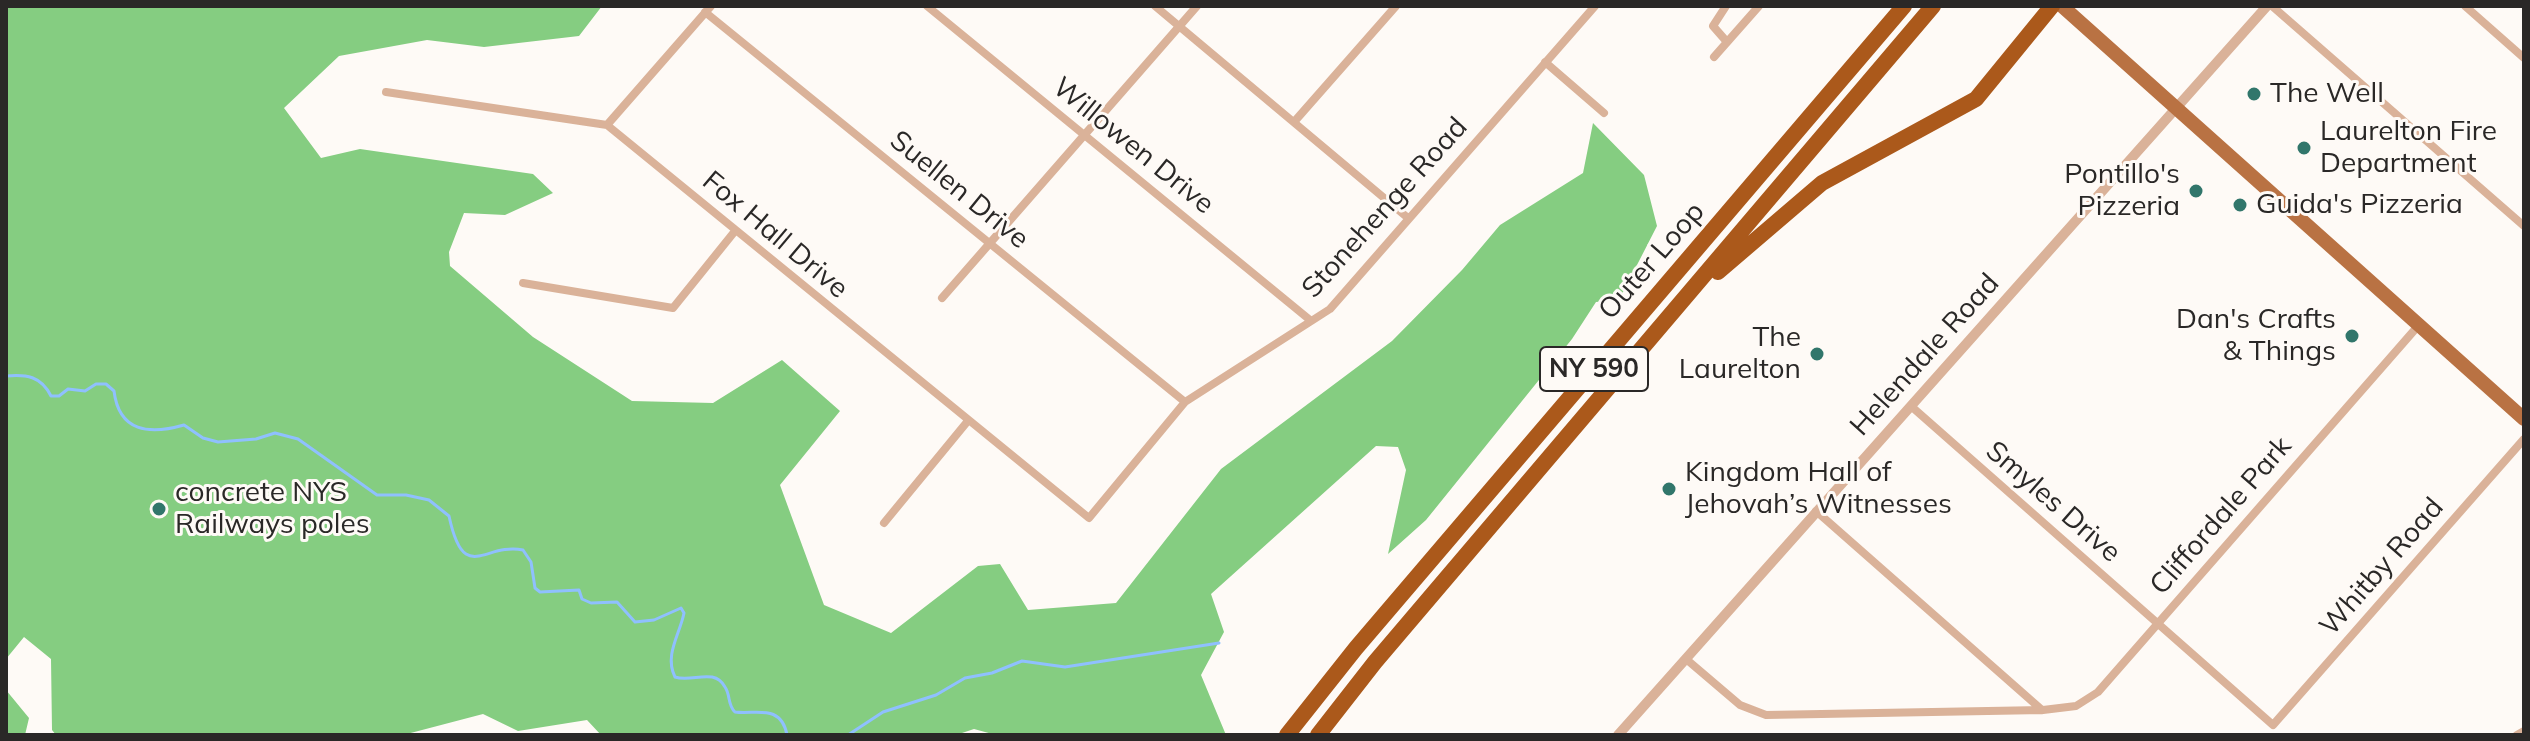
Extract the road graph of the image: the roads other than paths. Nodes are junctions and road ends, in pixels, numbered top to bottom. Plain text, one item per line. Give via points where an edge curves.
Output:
1 (927, 6) edge
2 (1155, 6) edge
3 (1197, 6) edge
4 (1396, 6) edge
5 (1595, 6) edge
6 (1726, 6) edge
7 (1759, 6) edge
8 (1904, 6) edge
9 (1933, 6) edge
10 (2052, 6) edge
11 (2062, 6) edge
12 (2269, 6) edge
13 (2465, 6) edge
14 (708, 9) edge
15 (1179, 26) junction
16 (1727, 42) junction
17 (1714, 57) dead end
18 (2524, 58) edge
19 (1545, 62) junction
20 (386, 92) dead end
21 (2176, 109) junction
22 (1604, 113) dead end
23 (1294, 122) junction
24 (607, 125) junction
25 (1084, 135) junction
26 (1408, 218) junction
27 (2524, 226) edge
28 (735, 231) junction
29 (989, 243) junction
30 (523, 283) dead end
31 (942, 298) dead end
32 (1669, 316) junction
33 (1310, 320) junction
34 (2418, 326) junction
35 (1185, 402) junction
36 (1912, 407) junction
37 (2524, 419) edge
38 (967, 422) junction
39 (2524, 439) edge
40 (1816, 511) junction
41 (1089, 518) joint
42 (884, 523) dead end
43 (2156, 623) junction
44 (1686, 659) junction
45 (2043, 710) junction
46 (2273, 725) joint
47 (2524, 731) edge
48 (1287, 735) edge
49 (1318, 735) edge
50 (1618, 735) edge
51 (2517, 735) edge

1 - 25 street, Willowen Drive
2 - 15 street
3 - 15 street
4 - 23 street
5 - 19 street, Stonehenge Road
6 - 16 street via 1713,26
7 - 16 street
8 - 48 highway, Outer Loop / NY 590
9 - 32 highway, Outer Loop / NY 590
10 - 32 highway via 1976,99 1814,188
11 - 21 main road
12 - 21 street, Helendale Road
12 - 27 street
13 - 18 street
14 - 24 street
14 - 29 street, Suellen Drive
15 - 23 street
15 - 25 street
16 - 17 street
19 - 22 street
19 - 26 street, Stonehenge Road
20 - 24 street
21 - 34 main road
21 - 36 street, Helendale Road
23 - 26 street
24 - 28 street, Fox Hall Drive
25 - 29 street
25 - 33 street, Willowen Drive
26 - 33 street, Stonehenge Road via 1330,309
28 - 30 street via 673,308
28 - 38 street, Fox Hall Drive
29 - 31 street
29 - 35 street, Suellen Drive
32 - 49 highway, Outer Loop / NY 590
33 - 35 street, Stonehenge Road
34 - 37 main road
34 - 43 street, Cliffordale Park
35 - 41 street, Stonehenge Road
36 - 40 street, Helendale Road
36 - 43 street, Smyles Drive
38 - 41 street, Fox Hall Drive
38 - 42 street
39 - 46 street, Whitby Road
40 - 44 street, Helendale Road
40 - 45 street
43 - 45 street, Cliffordale Park via 2090,698 2067,709
43 - 46 street, Smyles Drive
44 - 45 street, Cliffordale Park via 1740,705 1766,715
44 - 50 street, Helendale Road
47 - 51 street

